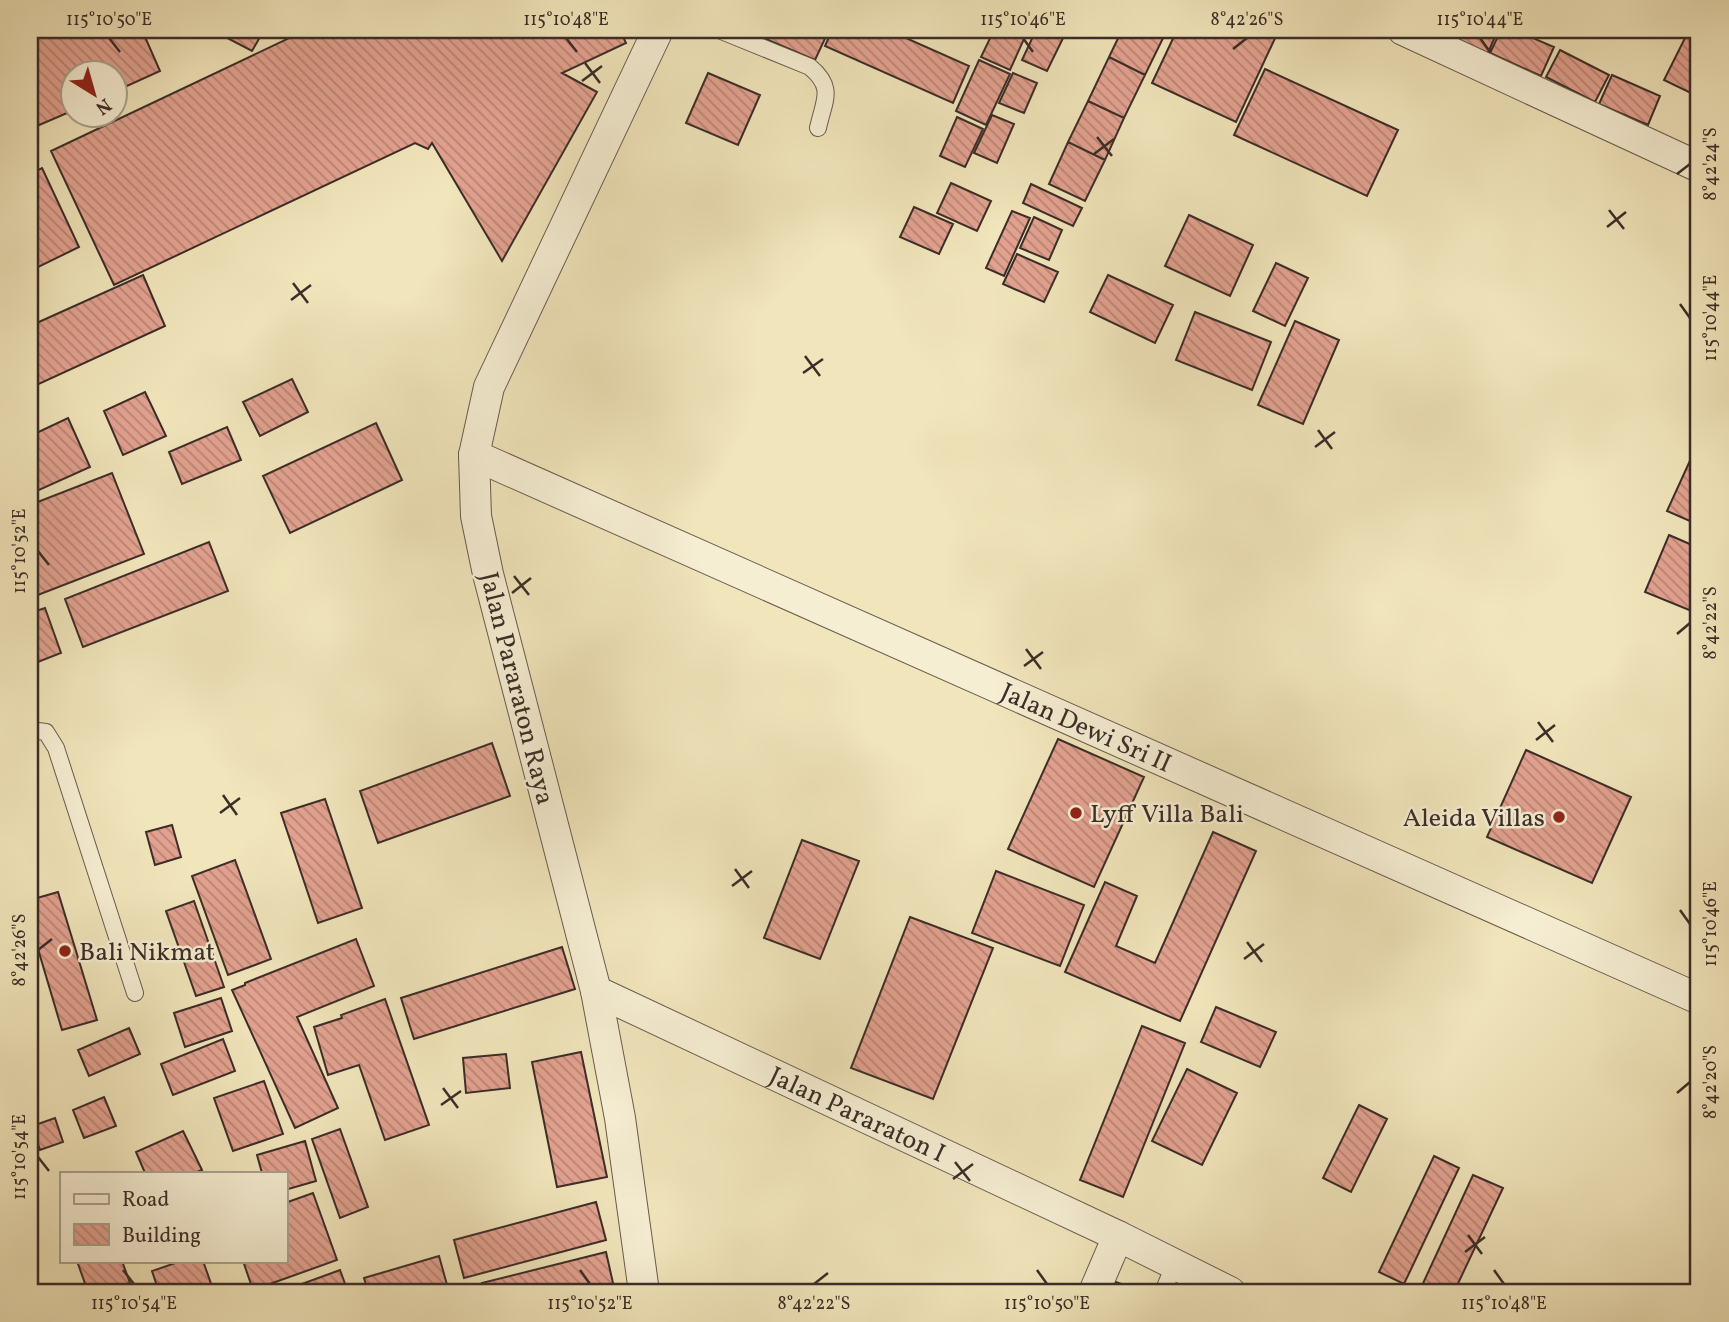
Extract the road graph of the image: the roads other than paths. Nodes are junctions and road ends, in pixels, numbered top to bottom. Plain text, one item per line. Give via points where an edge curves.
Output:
1 (658, 30) edge
2 (719, 30) edge
3 (1403, 30) edge
4 (818, 128) dead end
5 (1699, 167) edge
6 (474, 455) junction
7 (30, 730) edge
8 (596, 991) junction
9 (135, 993) dead end
10 (1699, 999) edge
11 (1118, 1236) junction
12 (1169, 1279) edge
13 (644, 1292) edge
14 (1094, 1292) edge
15 (1230, 1292) edge

1 - 6 street, Jalan Pararaton Raya via 489,387
2 - 4 lane via 810,67 821,76 827,88
3 - 5 street
6 - 8 street, Jalan Pararaton Raya via 476,516 488,574
6 - 10 street, Jalan Dewi Sri II
7 - 9 lane via 46,732 56,748
8 - 11 street, Jalan Pararaton I
8 - 13 street, Jalan Pararaton Raya via 620,1118
11 - 12 street, Jalan Pararaton I
11 - 14 street
12 - 15 street, Jalan Pararaton I

